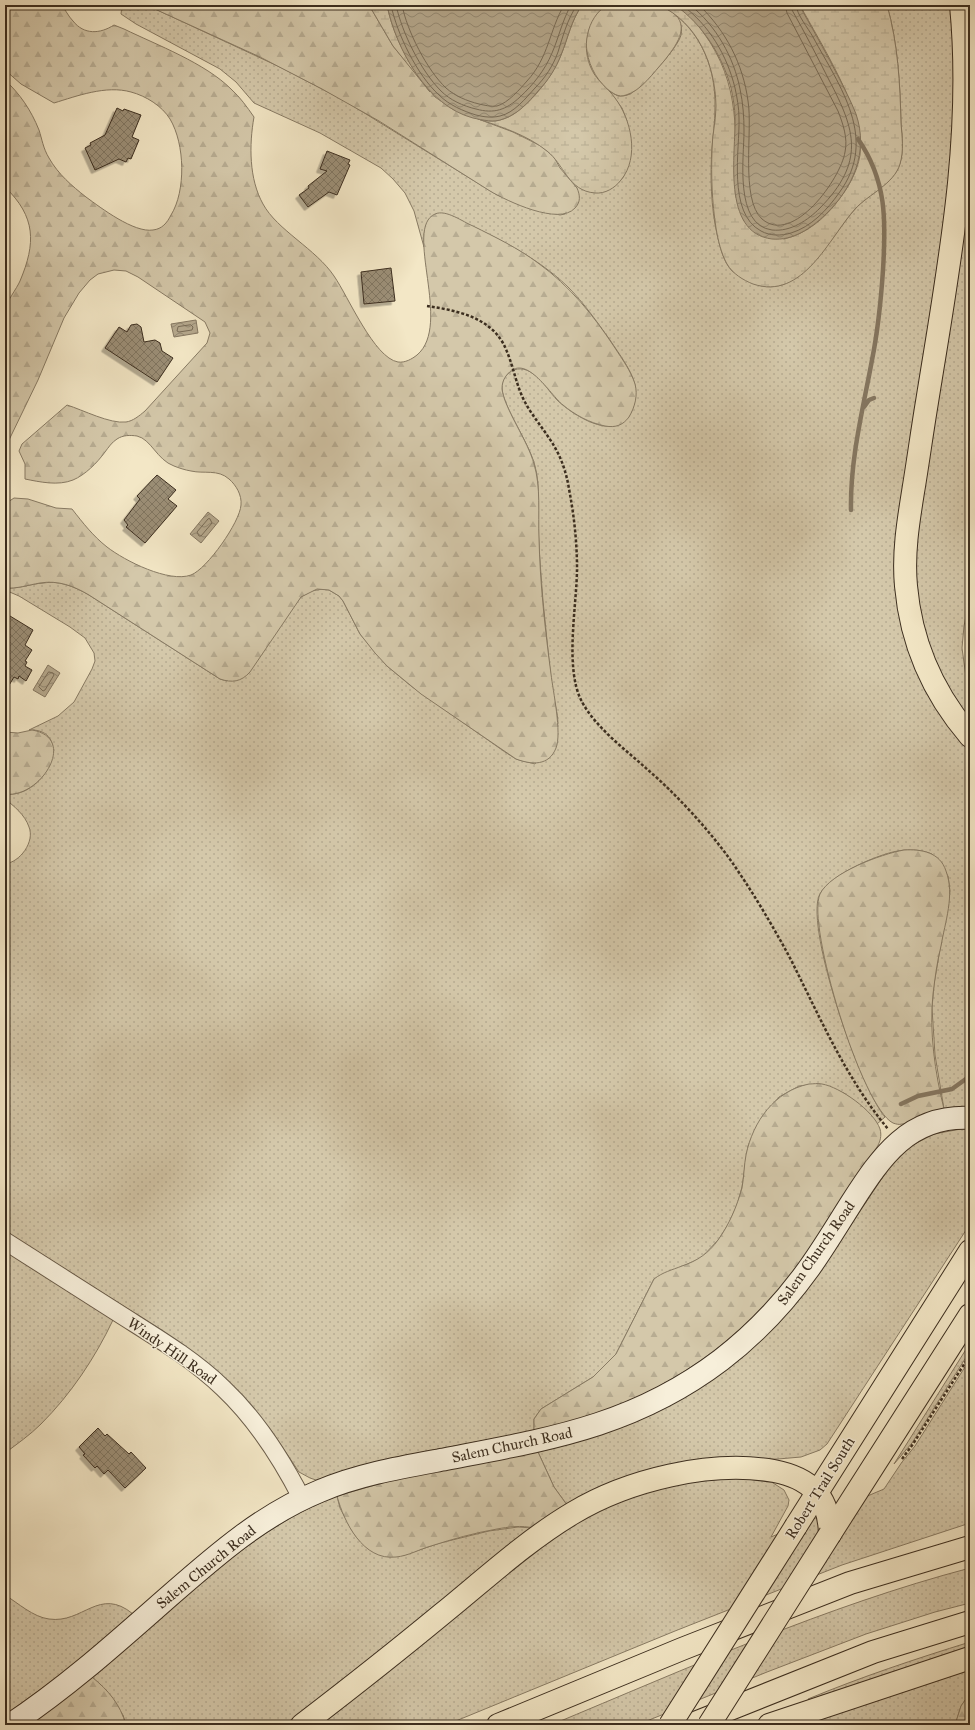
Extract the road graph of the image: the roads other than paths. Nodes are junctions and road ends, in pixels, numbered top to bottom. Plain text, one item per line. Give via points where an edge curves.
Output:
1 (961, 5) edge
2 (970, 736) edge
3 (970, 1118) edge
4 (5, 1241) edge
5 (970, 1251) edge
6 (970, 1315) edge
7 (817, 1492) junction
8 (302, 1499) junction
9 (830, 1534) junction
10 (970, 1547) edge
11 (970, 1622) edge
12 (970, 1658) edge
13 (10, 1725) edge
14 (302, 1725) edge
15 (498, 1725) edge
16 (670, 1725) edge
17 (690, 1725) edge
18 (709, 1725) edge
19 (769, 1725) edge

1 - 2 main road via 965,102 959,191 908,521 905,571 910,613 924,663 946,703
3 - 8 street, Salem Church Road via 936,1122 898,1142 874,1170 811,1266 779,1306 733,1350 678,1389 635,1411 586,1429 378,1472
4 - 8 street, Windy Hill Road via 166,1343 208,1374 239,1404 264,1435 284,1464
5 - 7 main road, Robert Trail South
6 - 9 main road
7 - 9 main road via 828,1513
7 - 14 main road via 804,1482 781,1473 733,1469 662,1478 602,1498 573,1513 522,1549
7 - 16 main road, Robert Trail South, bridge
8 - 13 street, Salem Church Road via 270,1516 226,1548 72,1679
9 - 18 main road, bridge
10 - 15 main road via 850,1583
11 - 17 main road via 873,1652
12 - 19 main road

